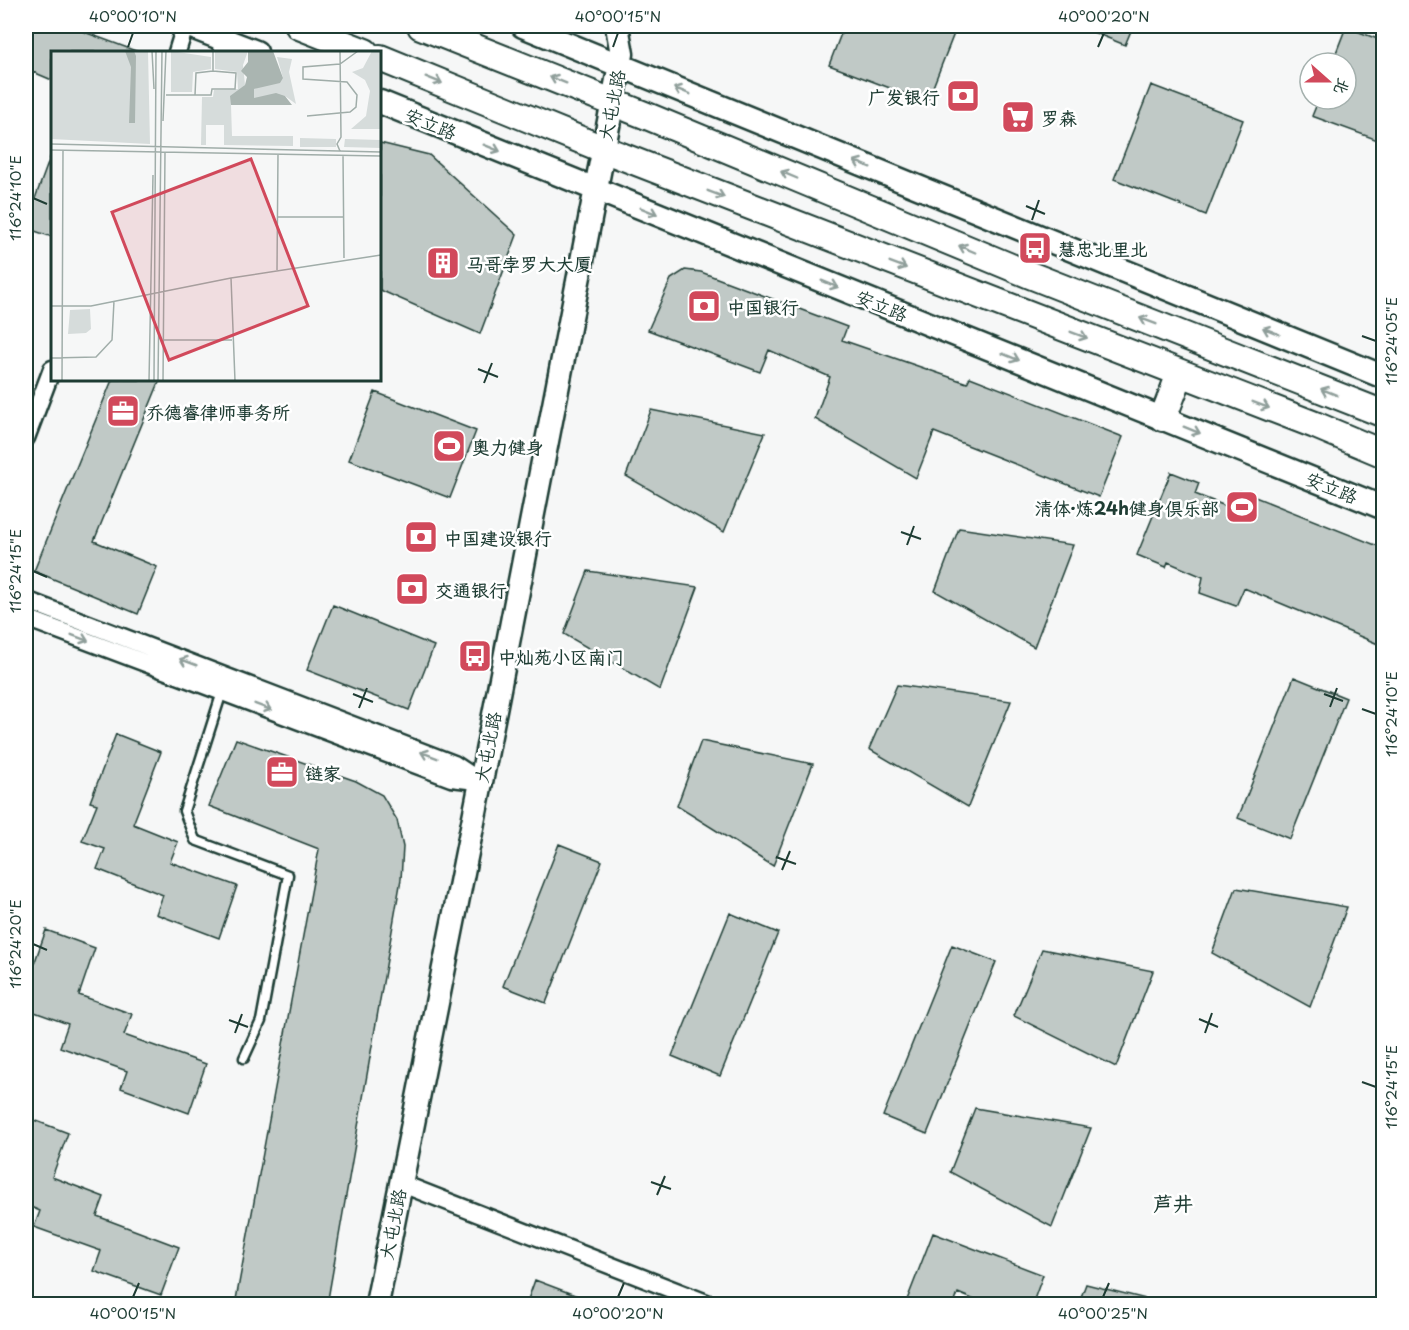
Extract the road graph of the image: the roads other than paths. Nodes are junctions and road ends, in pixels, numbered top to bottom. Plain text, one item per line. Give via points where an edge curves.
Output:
1 (187, 26) edge
2 (299, 26) edge
3 (421, 26) edge
4 (523, 26) edge
5 (617, 26) edge
6 (221, 33) edge
7 (177, 51) edge
8 (254, 51) edge
9 (362, 51) edge
10 (381, 58) edge
11 (619, 65) junction
12 (381, 102) edge
13 (612, 102) junction
14 (603, 150) junction
15 (595, 189) junction
16 (51, 372) edge
17 (1180, 374) junction
18 (1383, 377) edge
19 (1383, 414) edge
20 (1162, 418) junction
21 (26, 438) edge
22 (1383, 454) edge
23 (1383, 508) edge
24 (26, 600) edge
25 (26, 618) edge
26 (225, 684) junction
27 (481, 782) junction
28 (244, 1058) dead end
29 (400, 1183) junction
30 (376, 1305) edge
31 (709, 1305) edge

1 - 6 street
1 - 7 street
2 - 9 main road
13 -> 3 main road
4 - 11 street
5 - 11 street, 大屯北路 via 622,54
6 - 8 street
10 -> 14 main road
11 - 13 street, 大屯北路
18 -> 11 street
12 -> 15 street, 安立路
13 - 14 street, 大屯北路
19 -> 13 main road via 1030,275
14 - 15 street, 大屯北路
14 -> 17 main road
15 -> 20 street, 安立路
15 - 27 street, 大屯北路
16 - 21 street
17 - 20 main road
17 -> 22 main road
20 -> 23 street, 安立路
26 -> 24 street
25 -> 26 street
26 - 27 street via 454,764
26 - 28 lane via 184,810 195,840 288,875 261,1021
27 - 29 street, 大屯北路
29 - 30 street, 大屯北路
29 - 31 street

